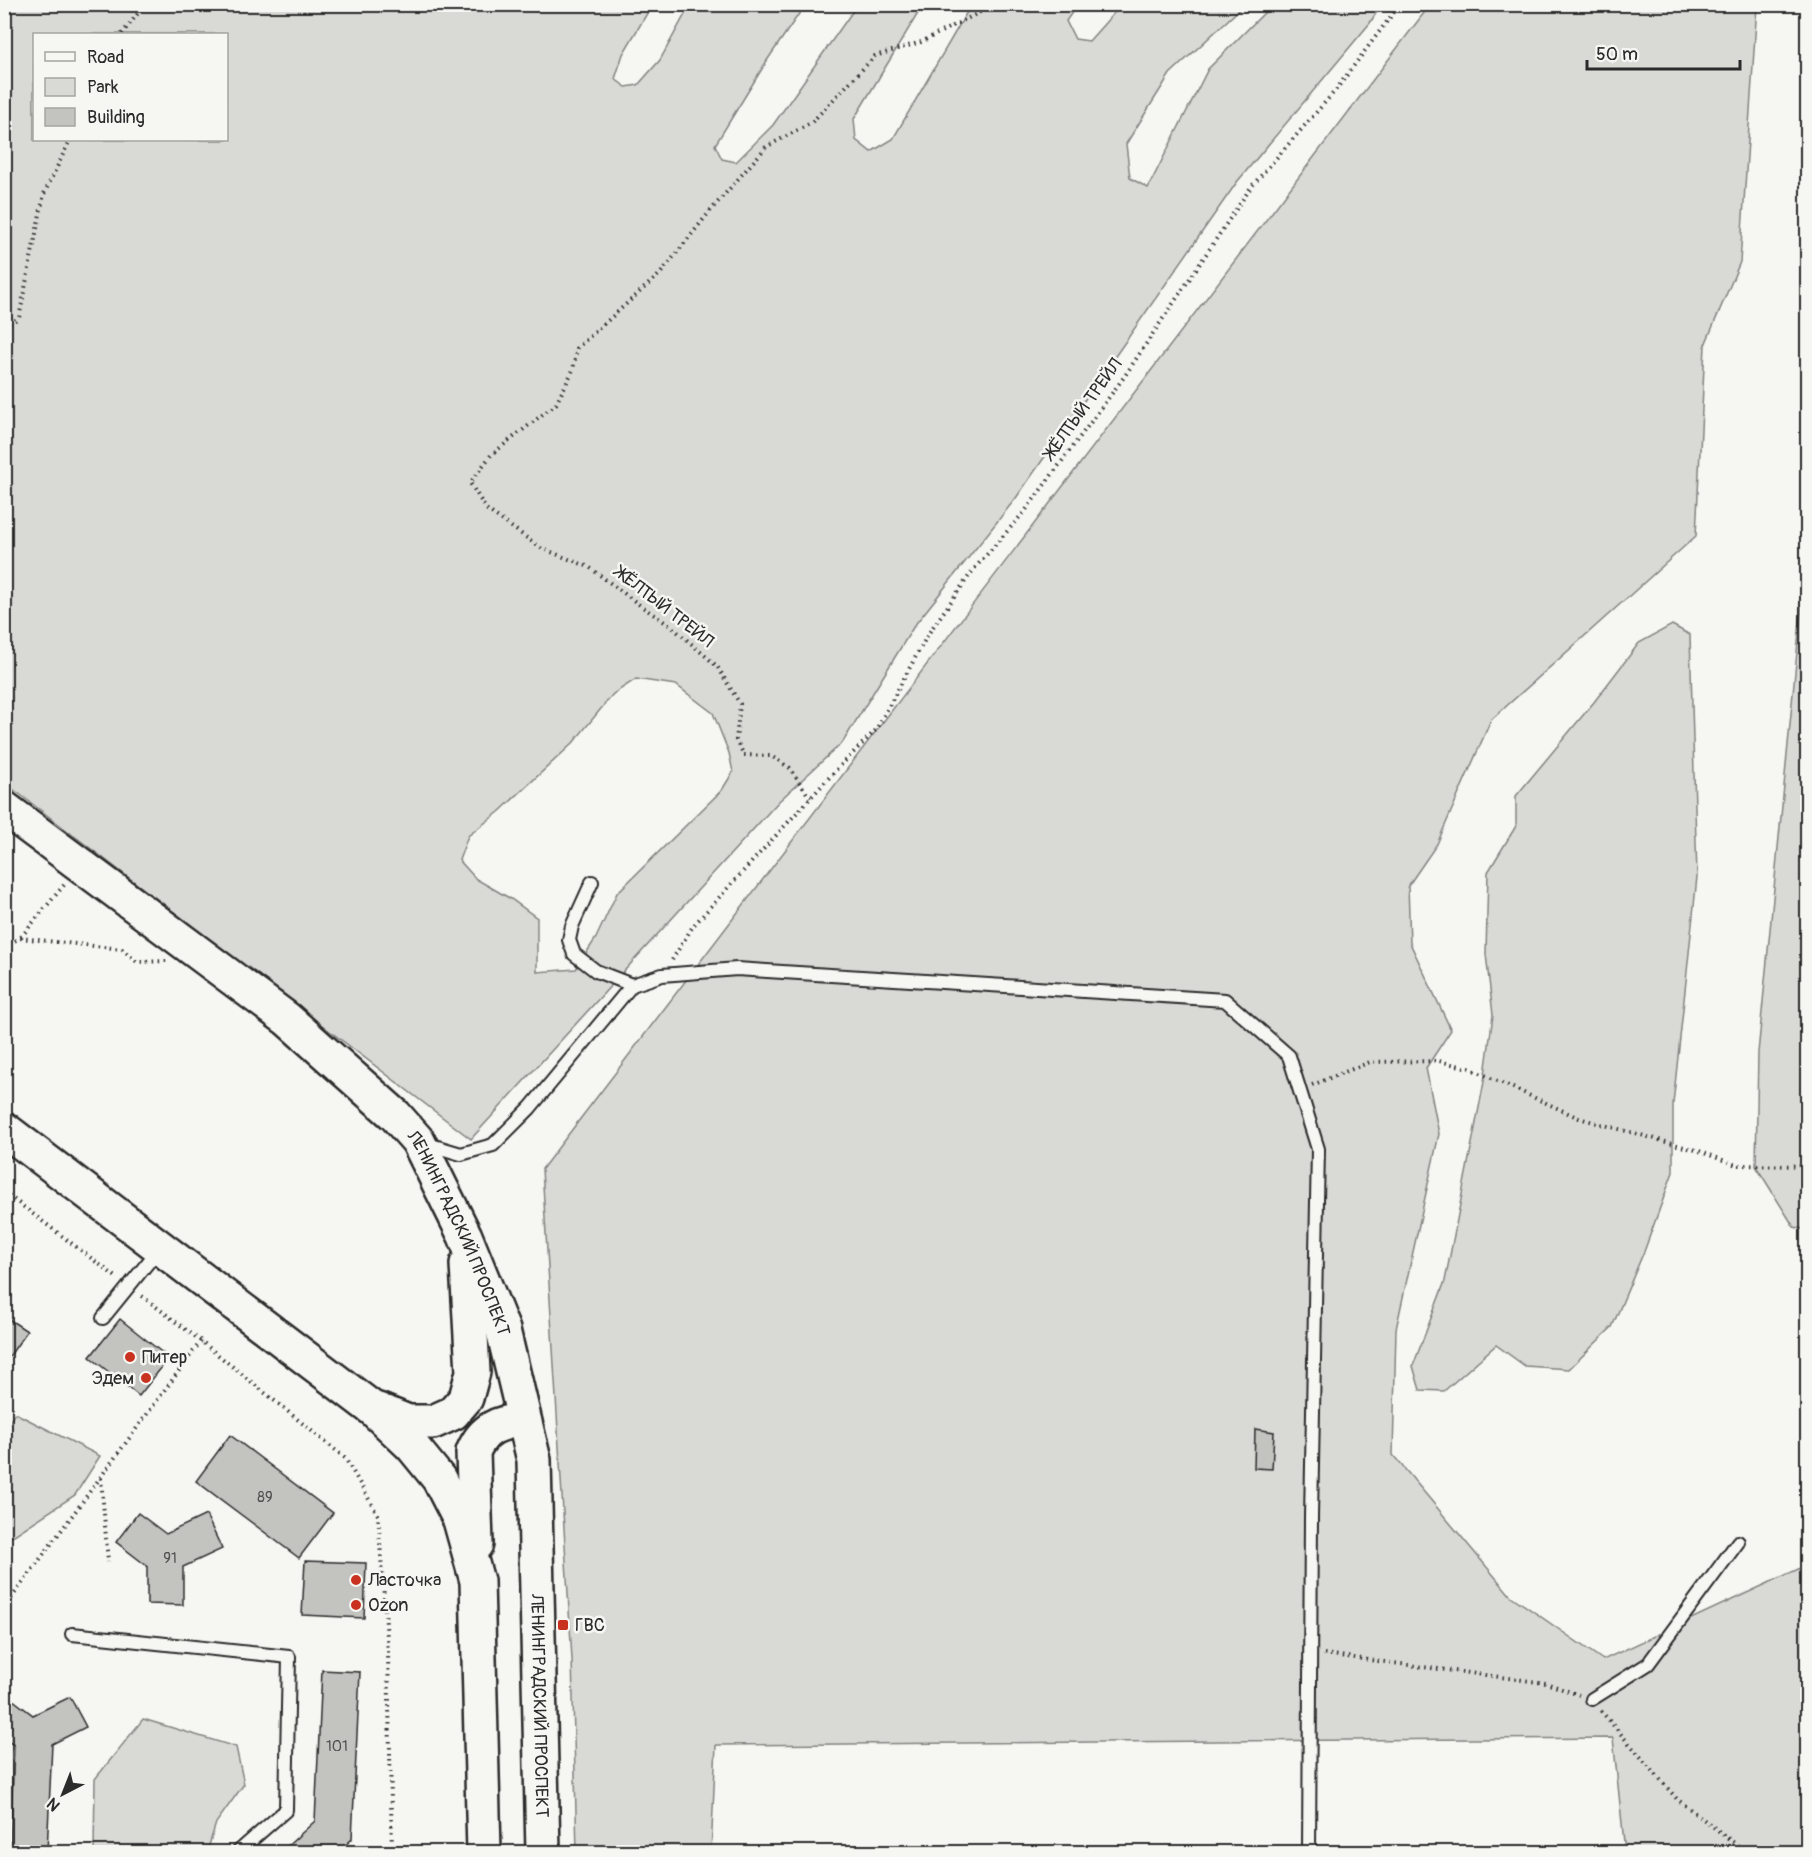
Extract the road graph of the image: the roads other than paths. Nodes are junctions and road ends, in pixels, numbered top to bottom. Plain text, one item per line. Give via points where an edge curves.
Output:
1 (4, 808) edge
2 (592, 882) dead end
3 (632, 985) junction
4 (4, 1129) edge
5 (417, 1141) junction
6 (465, 1236) junction
7 (160, 1248) junction
8 (104, 1318) dead end
9 (373, 1409) junction
10 (524, 1420) junction
11 (1738, 1542) dead end
12 (477, 1581) junction
13 (72, 1634) dead end
14 (1592, 1699) road end
15 (238, 1852) edge
16 (484, 1852) edge
17 (543, 1852) edge
18 (1310, 1852) edge

1 - 5 main road, ЛЕНИНГРАДСКИЙ ПРОСПЕКТ via 287,1019 395,1115
2 - 3 lane via 572,926 569,940 574,954 596,971
3 - 5 lane via 530,1108 493,1145 461,1154
3 - 18 lane via 662,975 737,969 1225,1000 1289,1056 1318,1149
4 - 7 main road
5 - 6 main road, ЛЕНИНГРАДСКИЙ ПРОСПЕКТ
6 - 9 main road via 473,1372 466,1398 453,1413 433,1422 408,1422
6 - 10 main road, ЛЕНИНГРАДСКИЙ ПРОСПЕКТ via 503,1330
7 - 8 lane
7 - 9 main road
9 - 12 main road via 439,1479 460,1520
10 - 12 main road via 491,1428 478,1440 473,1452
10 - 17 main road, ЛЕНИНГРАДСКИЙ ПРОСПЕКТ via 534,1460
11 - 14 lane via 1648,1664
12 - 16 main road
13 - 15 lane via 289,1656 286,1810

